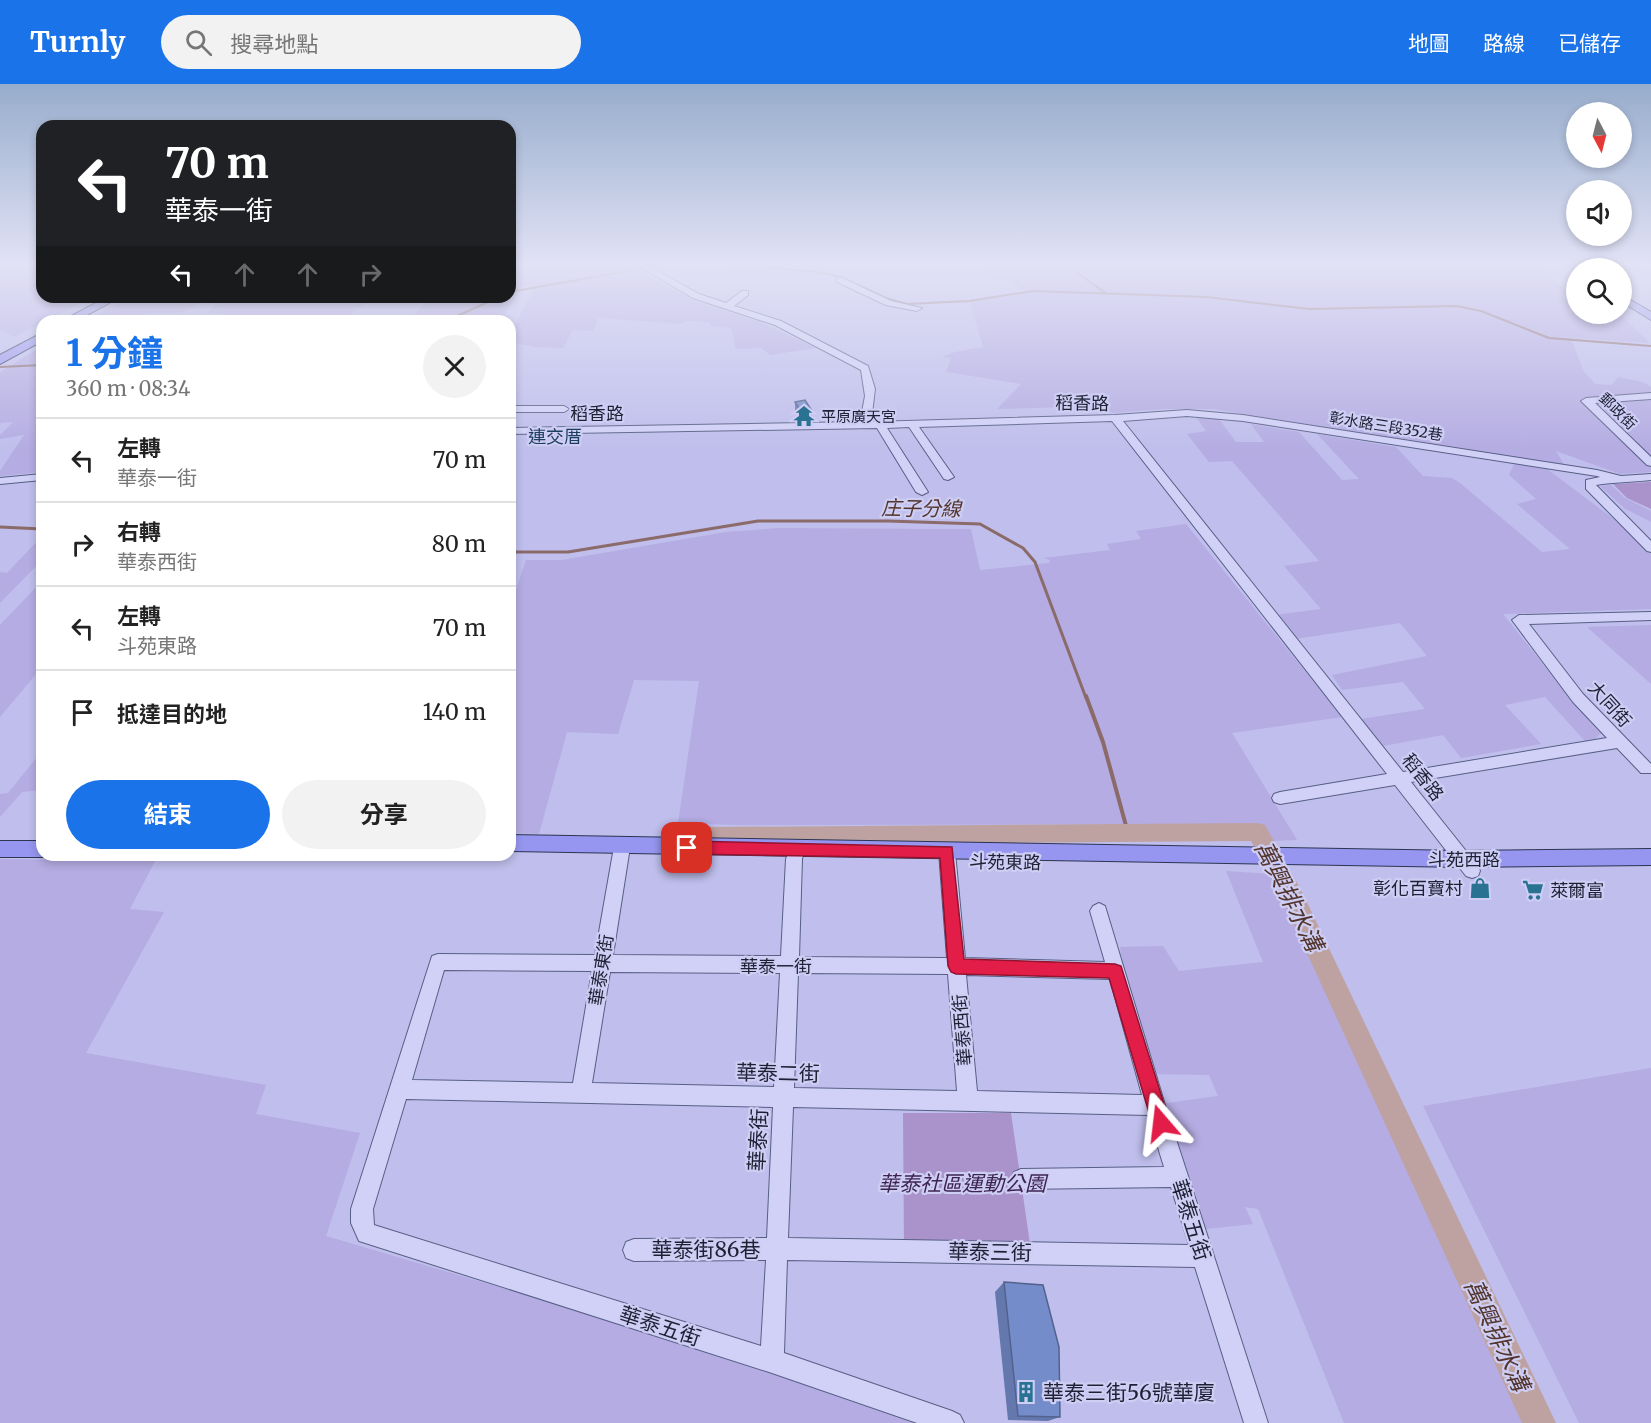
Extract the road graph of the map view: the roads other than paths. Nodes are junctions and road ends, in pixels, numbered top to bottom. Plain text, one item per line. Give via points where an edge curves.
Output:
1 (787, 327) edge
2 (36, 331) edge
3 (36, 339) edge
4 (0, 352) edge
5 (0, 360) edge
6 (1651, 396) edge
7 (516, 409) edge
8 (564, 409) dead end
9 (1114, 418) junction
10 (910, 423) junction
11 (866, 425) junction
12 (880, 425) junction
13 (516, 431) edge
14 (1651, 463) edge
15 (948, 477) dead end
16 (1651, 477) edge
17 (36, 478) edge
18 (1621, 478) junction
19 (0, 482) edge
20 (922, 492) dead end
21 (1651, 548) edge
22 (1651, 616) edge
23 (1620, 742) junction
24 (1646, 769) dead end
25 (1401, 778) junction
26 (1280, 798) dead end
27 (0, 837) edge
28 (36, 838) edge
29 (516, 843) edge
30 (0, 849) edge
31 (36, 849) edge
32 (621, 851) junction
33 (516, 854) edge
34 (795, 854) junction
35 (947, 856) junction
36 (1651, 857) edge
37 (1281, 860) joint
38 (1468, 865) junction
39 (1651, 869) edge
40 (1100, 911) dead end
41 (601, 964) junction
42 (956, 966) junction
43 (788, 967) junction
44 (1115, 971) junction
45 (400, 1089) junction
46 (581, 1093) junction
47 (784, 1097) junction
48 (968, 1102) junction
49 (1155, 1105) junction
50 (1178, 1177) junction
51 (1021, 1179) dead end
52 (777, 1249) junction
53 (634, 1250) dead end
54 (1203, 1256) junction
55 (772, 1361) junction
56 (952, 1423) edge
57 (1256, 1423) edge

1 - 11 street via 865,368 870,380
2 - 4 main road
3 - 5 main road
6 - 14 street, 郵政街 via 1586,401
7 - 8 street
9 - 10 street, 稻香路
9 - 18 street, 彰水路三段352巷 via 1187,413 1243,418
9 - 25 street, 稻香路
10 - 12 street, 稻香路
10 - 15 street
11 - 12 street, 稻香路
11 - 13 street, 稻香路
12 - 20 street
16 - 18 street, 彰水路三段352巷
17 - 19 street
18 - 21 street via 1594,480 1590,487
22 - 23 street, 大同街 via 1519,620 1578,698
23 - 24 street
23 - 25 street, 大同街
25 - 26 street, 大同街
25 - 38 street, 稻香路
27 - 28 main road
29 - 32 main road, 斗苑東路
30 - 31 main road
32 - 33 main road, 斗苑東路
32 - 34 main road, 斗苑東路
32 - 41 street, 華泰東街
34 - 35 main road, 斗苑東路
34 - 43 street, 華泰街
35 - 37 main road, 斗苑東路
35 - 42 street, 華泰西街
36 - 38 main road, 斗苑西路
37 - 38 main road, 斗苑西路
38 - 39 main road, 斗苑西路
40 - 44 street, 華泰五街
41 - 43 street, 華泰一街
41 - 45 street, 華泰一街 via 438,962
41 - 46 street, 華泰東街
42 - 43 street, 華泰一街
42 - 44 street, 華泰一街
42 - 48 street, 華泰西街
43 - 47 street, 華泰街
44 - 49 street, 華泰五街
45 - 46 street, 華泰二街
45 - 55 street, 華泰五街 via 362,1209 367,1233
46 - 47 street, 華泰二街
47 - 48 street, 華泰二街
47 - 52 street, 華泰街
48 - 49 street, 華泰二街
49 - 50 street, 華泰五街
50 - 51 street
50 - 54 street, 華泰五街
52 - 53 street, 華泰街86巷
52 - 54 street, 華泰三街
52 - 55 street, 華泰街
54 - 57 street, 華泰五街
55 - 56 street, 華泰五街

